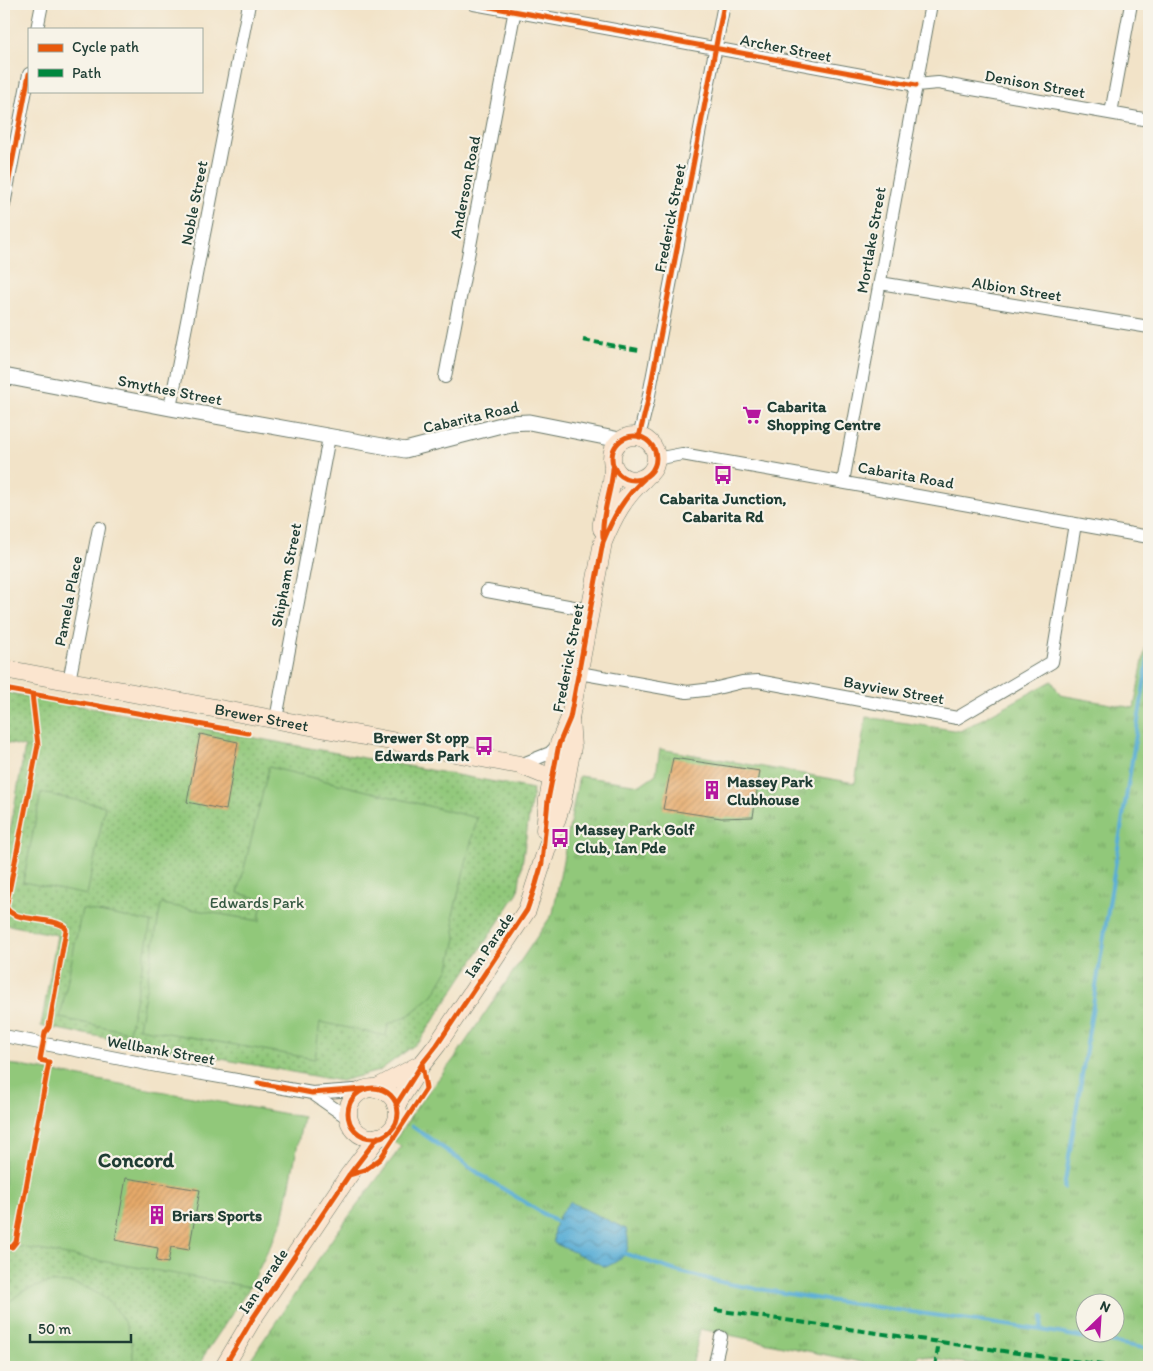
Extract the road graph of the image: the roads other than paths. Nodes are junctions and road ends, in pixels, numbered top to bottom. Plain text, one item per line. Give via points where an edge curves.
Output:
1 (42, 4) edge
2 (249, 4) edge
3 (474, 4) edge
4 (724, 4) edge
5 (931, 4) edge
6 (1132, 4) edge
7 (515, 7) edge
8 (37, 28) edge
9 (716, 48) junction
10 (28, 79) edge
11 (916, 85) junction
12 (1112, 113) junction
13 (1149, 120) edge
14 (4, 205) edge
15 (880, 283) junction
16 (1149, 327) edge
17 (4, 376) edge
18 (445, 377) dead end
19 (170, 408) junction
20 (329, 437) junction
21 (638, 437) junction
22 (620, 440) junction
23 (656, 459) junction
24 (613, 468) junction
25 (644, 479) junction
26 (844, 482) junction
27 (1075, 524) junction
28 (99, 528) dead end
29 (1149, 537) edge
30 (603, 542) junction
31 (486, 590) dead end
32 (590, 610) junction
33 (4, 669) edge
34 (579, 673) junction
35 (69, 681) junction
36 (570, 718) junction
37 (276, 719) junction
38 (559, 744) junction
39 (570, 759) junction
40 (520, 765) junction
41 (552, 778) junction
42 (542, 863) junction
43 (4, 1036) edge
44 (422, 1064) junction
45 (372, 1089) junction
46 (312, 1094) junction
47 (396, 1105) junction
48 (352, 1125) junction
49 (378, 1138) junction
50 (350, 1175) junction
51 (721, 1337) dead end
52 (224, 1367) edge
53 (714, 1367) edge

1 - 8 street
2 - 19 street, Noble Street
3 - 7 street, Archer Street
4 - 9 street, Frederick Street
5 - 11 street, Mortlake Street
6 - 12 street
7 - 9 street, Archer Street
7 - 18 street, Anderson Road
9 - 11 street, Archer Street
9 - 21 street, Frederick Street via 648,400
10 - 14 street
11 - 12 street, Denison Street via 938,83
11 - 15 street, Mortlake Street
12 - 13 street, Denison Street
15 - 16 street, Albion Street
15 - 26 street, Mortlake Street
17 - 19 street, Smythes Street
19 - 20 street, Smythes Street
20 - 22 street, Cabarita Road via 405,450 509,423 529,422
20 - 37 street, Shipham Street
21 - 22 main road
21 - 23 main road via 651,444
22 - 24 main road via 612,451
23 - 25 main road via 653,470
23 - 26 street, Cabarita Road via 682,454
24 - 25 main road via 623,478
24 - 30 main road, Frederick Street via 602,523
25 - 30 main road, Frederick Street via 621,504
26 - 27 street, Cabarita Road
27 - 29 street, Cabarita Road
27 - 34 street, Bayview Street via 1052,662 957,718 758,681 688,692
28 - 35 street, Pamela Place
30 - 32 main road, Frederick Street
31 - 32 street
32 - 34 main road, Frederick Street
33 - 35 main road, Brewer Street
34 - 36 main road, Frederick Street
35 - 37 main road, Brewer Street
36 - 38 main road, Frederick Street
36 - 39 main road, Ian Parade
37 - 40 main road, Brewer Street
38 - 40 street via 550,753
38 - 41 main road, Frederick Street
39 - 41 main road
39 - 42 main road, Ian Parade via 562,802
40 - 41 main road, Brewer Street
41 - 42 main road, Ian Parade
42 - 44 main road, Ian Parade via 527,910
43 - 46 street, Wellbank Street
44 - 45 main road, Ian Parade
44 - 47 main road, Ian Parade
45 - 46 street, Wellbank Street
45 - 47 main road via 388,1094
45 - 48 main road via 355,1096 348,1110
46 - 48 street, Wellbank Street
47 - 49 main road via 398,1113 392,1129
48 - 49 main road via 363,1136
48 - 50 main road, Ian Parade
49 - 50 main road, Ian Parade
50 - 52 main road, Ian Parade via 253,1318
51 - 53 street

